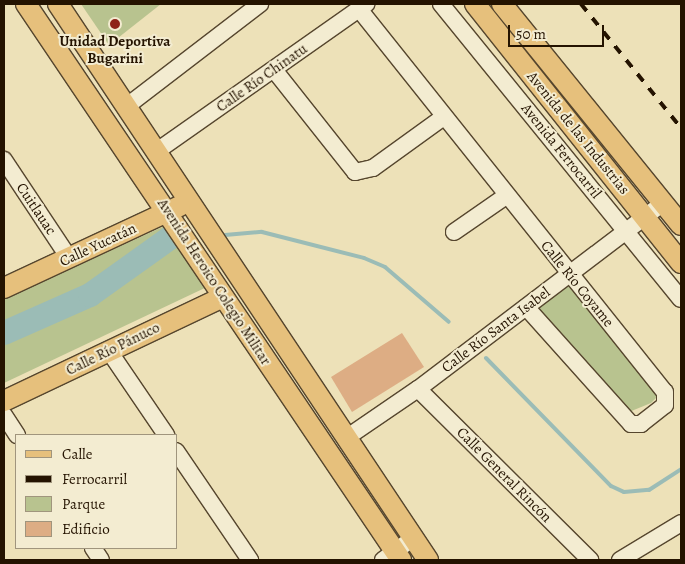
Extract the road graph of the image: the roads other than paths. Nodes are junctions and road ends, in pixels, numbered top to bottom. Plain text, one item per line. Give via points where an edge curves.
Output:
1 (26, 4) edge
2 (58, 4) edge
3 (260, 4) edge
4 (441, 4) edge
5 (474, 4) edge
6 (502, 4) edge
7 (362, 6) edge
8 (275, 70) junction
9 (127, 106) junction
10 (442, 118) junction
11 (157, 152) junction
12 (4, 160) edge
13 (506, 196) junction
14 (191, 200) junction
15 (663, 202) junction
16 (168, 212) junction
17 (644, 217) junction
18 (681, 225) edge
19 (626, 231) junction
20 (454, 232) dead end
21 (69, 258) junction
22 (681, 262) edge
23 (569, 276) junction
24 (4, 288) edge
25 (223, 297) junction
26 (681, 299) edge
27 (526, 307) junction
28 (109, 351) junction
29 (418, 389) junction
30 (4, 401) edge
31 (4, 415) edge
32 (16, 434) edge
33 (165, 434) edge
34 (349, 436) junction
35 (178, 454) edge
36 (681, 523) edge
37 (413, 538) junction
38 (94, 549) edge
39 (393, 557) edge
40 (101, 560) edge
41 (250, 560) edge
42 (428, 560) edge
43 (590, 560) edge
44 (620, 560) edge

1 - 16 main road, Avenida Heroico Colegio Militar
2 - 9 main road, Avenida Heroico Colegio Militar
3 - 9 street
4 - 19 street, Avenida Ferrocarril
5 - 17 main road, Avenida de las Industrias
6 - 15 main road, Avenida de las Industrias
7 - 8 street, Calle Río Chinatu
7 - 10 street, Calle Río Coyame
8 - 10 street via 355,172 373,168
8 - 11 street, Calle Río Chinatu
9 - 11 main road, Avenida Heroico Colegio Militar
10 - 13 street, Calle Río Coyame
11 - 14 main road, Avenida Heroico Colegio Militar
12 - 21 street, Cuitlauac
13 - 20 street
13 - 23 street, Calle Río Coyame
14 - 16 main road, Calle Yucatán
14 - 34 main road, Avenida Heroico Colegio Militar
15 - 17 street, Calle Río Santa Isabel
15 - 18 main road, Avenida de las Industrias
16 - 21 main road, Calle Yucatán
16 - 25 main road, Avenida Heroico Colegio Militar
17 - 19 street, Calle Río Santa Isabel
17 - 22 main road, Avenida de las Industrias
19 - 23 street, Calle Río Santa Isabel
19 - 26 street, Avenida Ferrocarril
21 - 24 main road, Calle Yucatán
23 - 27 street, Calle Río Santa Isabel
23 - 27 street, Calle Río Coyame via 665,392 665,405 641,424 629,422
25 - 28 main road, Calle Río Pánuco
25 - 39 main road, Avenida Heroico Colegio Militar
27 - 29 street, Calle Río Santa Isabel
28 - 30 main road, Calle Río Pánuco
28 - 33 street
29 - 34 street, Calle Río Santa Isabel
29 - 43 street, Calle General Rincón
31 - 32 street
34 - 37 main road, Avenida Heroico Colegio Militar
35 - 41 street
36 - 44 street
37 - 39 street
37 - 42 main road, Avenida Heroico Colegio Militar
38 - 40 street

